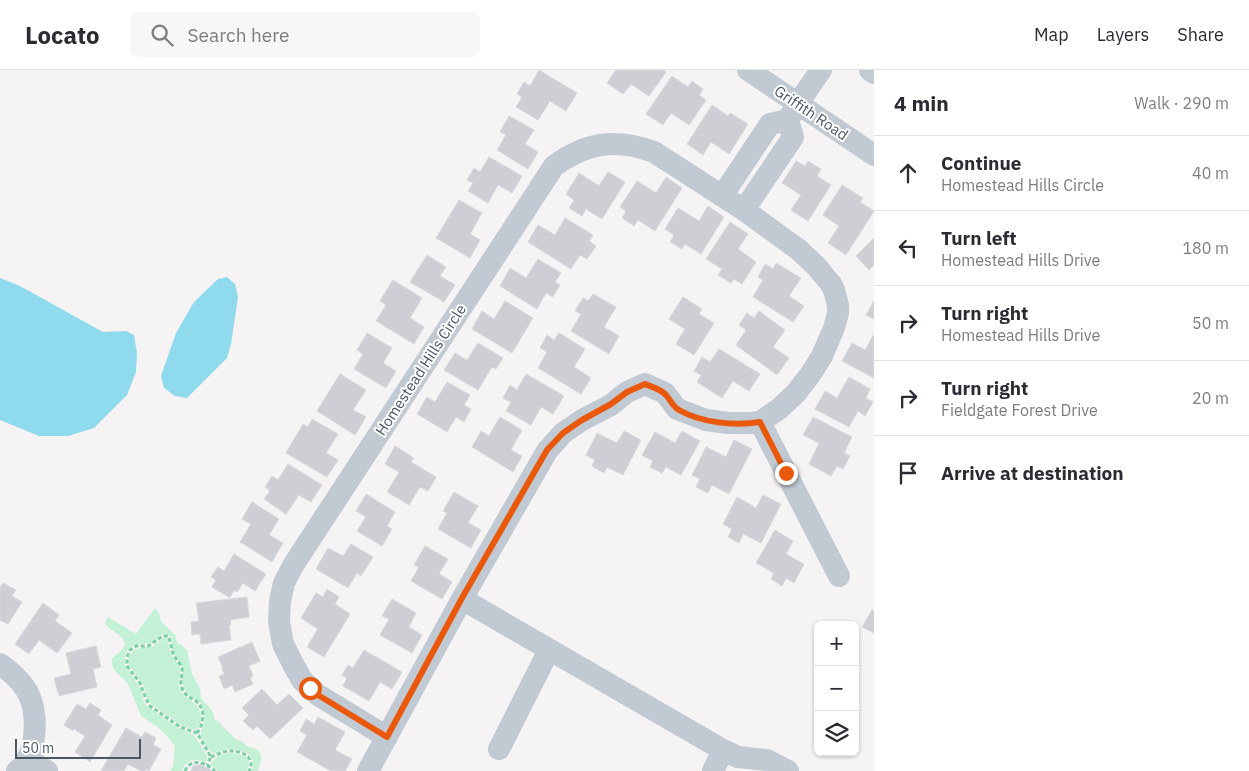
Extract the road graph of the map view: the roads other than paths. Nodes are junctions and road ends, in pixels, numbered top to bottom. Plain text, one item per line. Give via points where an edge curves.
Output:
1 (748, 70) edge
2 (822, 70) edge
3 (870, 70) edge
4 (874, 73) edge
5 (793, 112) junction
6 (874, 155) edge
7 (722, 196) junction
8 (744, 210) junction
9 (760, 422) junction
10 (839, 576) dead end
11 (462, 598) junction
12 (549, 650) junction
13 (0, 664) edge
14 (387, 737) junction
15 (500, 749) dead end
16 (723, 750) junction
17 (22, 765) edge
18 (47, 771) edge
19 (368, 771) edge
20 (713, 771) edge
21 (788, 771) edge

1 - 5 street, Griffith Road
2 - 5 street
3 - 4 street
5 - 6 street, Griffith Road
5 - 7 street via 770,124
5 - 8 street via 793,137
7 - 8 street, Homestead Hills Circle
7 - 14 street, Homestead Hills Circle via 664,157 640,147 617,143 594,146 566,157 554,166 294,564 284,583 279,622 283,644 293,664 302,680 318,695
8 - 9 street, Homestead Hills Circle via 800,250 816,266 831,284 838,305 834,328 810,375 779,409
9 - 10 street
9 - 11 street via 706,420 677,409 665,393 645,384 627,392 563,433 547,450
11 - 12 street
11 - 14 street
12 - 15 street
12 - 16 street
13 - 17 street via 20,682 34,710 33,740
14 - 19 street
16 - 20 street
16 - 21 street via 738,757 767,760
17 - 18 street

